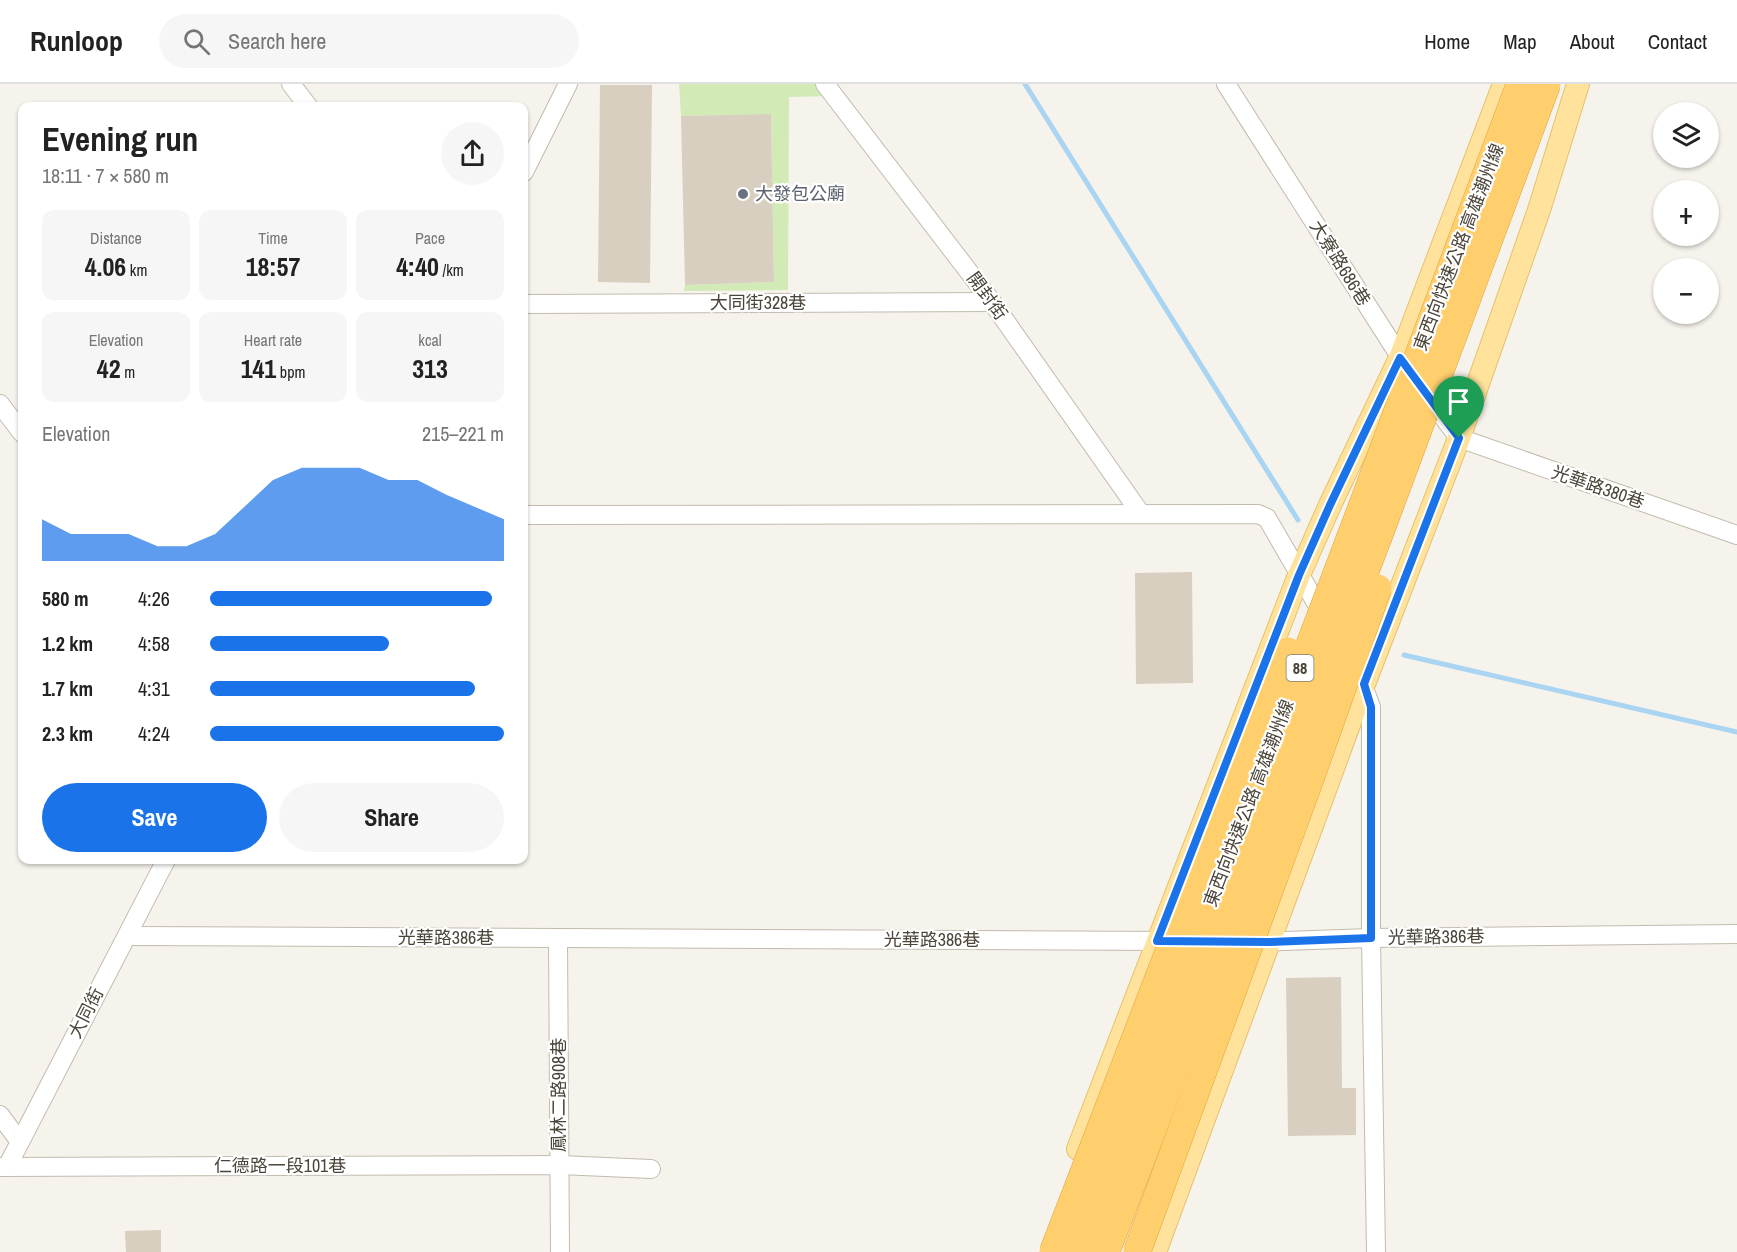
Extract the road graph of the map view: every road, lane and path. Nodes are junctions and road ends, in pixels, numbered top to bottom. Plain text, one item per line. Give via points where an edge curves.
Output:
1 (291, 84) edge
2 (825, 84) edge
3 (1226, 84) edge
4 (1504, 84) edge
5 (1520, 84) edge
6 (1547, 84) edge
7 (1578, 84) edge
8 (565, 85) edge
9 (305, 102) edge
10 (1518, 160) junction
11 (528, 164) edge
12 (992, 302) junction
13 (528, 304) edge
14 (1406, 364) junction
15 (0, 404) edge
16 (18, 429) edge
17 (1459, 438) junction
18 (1141, 514) junction
19 (528, 515) edge
20 (1737, 535) edge
21 (1299, 575) junction
22 (1364, 684) junction
23 (164, 864) edge
24 (1737, 934) edge
25 (127, 936) junction
26 (1371, 938) junction
27 (558, 939) junction
28 (1157, 941) junction
29 (1269, 942) junction
30 (0, 1115) edge
31 (20, 1142) junction
32 (560, 1165) junction
33 (4, 1167) edge
34 (651, 1169) dead end
35 (560, 1252) edge
36 (1039, 1252) edge
37 (1053, 1252) edge
38 (1078, 1252) edge
39 (1106, 1252) edge
40 (1137, 1252) edge
41 (1155, 1252) edge
42 (1376, 1252) edge

1 - 9 street
2 - 12 street, 開封街
3 - 14 street, 大寮路686巷
4 - 14 main road
5 - 14 highway, 東西向快速公路 高雄潮州線 / 88, bridge
6 - 10 highway, 東西向快速公路 高雄潮州線 / 88, bridge
7 - 17 main road via 1539,210
8 - 11 street
10 - 39 highway, 東西向快速公路 高雄潮州線 / 88, bridge
10 - 40 highway, bridge via 1510,206 1403,519
12 - 13 street, 大同街328巷
12 - 18 street, 開封街
14 - 17 street, 大寮路686巷
14 - 21 main road via 1330,505
14 - 37 highway, bridge via 1239,769
14 - 38 highway, 東西向快速公路 高雄潮州線 / 88, bridge
15 - 16 street
17 - 20 street, 光華路380巷
17 - 22 main road
18 - 19 street
18 - 21 street via 1258,514 1267,518
21 - 22 street
21 - 28 main road
22 - 26 street via 1371,707
22 - 29 main road
23 - 25 street, 大同街
24 - 26 street, 光華路386巷
25 - 27 street, 光華路386巷
25 - 31 street, 大同街
26 - 29 street, 光華路386巷
26 - 42 street
27 - 28 street, 光華路386巷
27 - 32 street, 鳳林二路908巷
28 - 29 street, 光華路386巷
28 - 36 main road
29 - 41 main road
30 - 31 street
31 - 33 street, 大同街
32 - 33 street, 仁德路一段101巷
32 - 34 street, 仁德路一段101巷
32 - 35 street, 鳳林二路908巷

